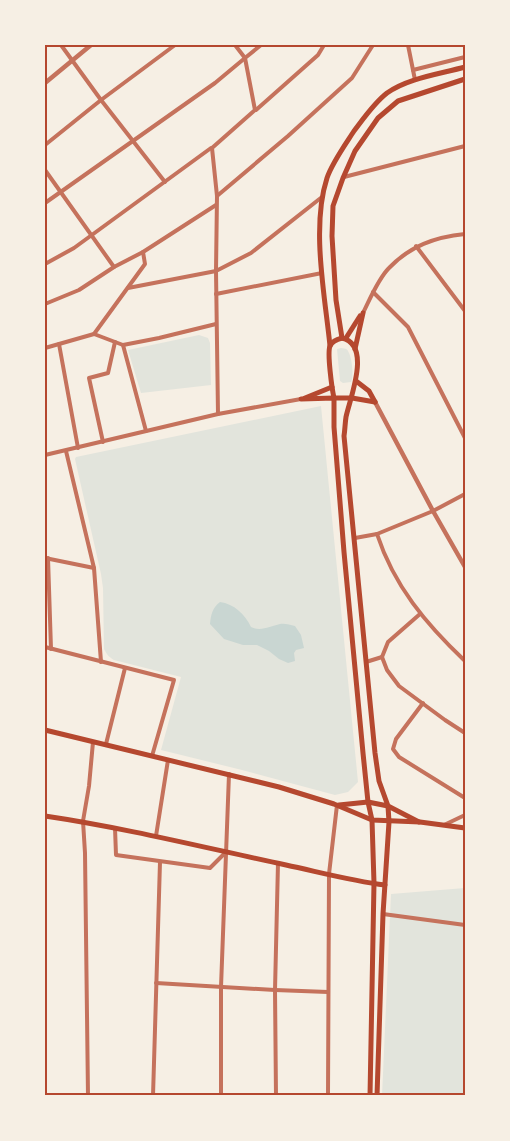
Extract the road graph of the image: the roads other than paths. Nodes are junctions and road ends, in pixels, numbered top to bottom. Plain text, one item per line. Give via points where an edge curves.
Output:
1 (61, 45) edge
2 (91, 45) edge
3 (175, 45) edge
4 (235, 45) edge
5 (261, 45) edge
6 (324, 45) edge
7 (373, 45) edge
8 (408, 45) edge
9 (465, 57) edge
10 (245, 58) junction
11 (72, 61) junction
12 (465, 67) edge
13 (413, 70) junction
14 (465, 79) edge
15 (415, 80) junction
16 (45, 83) edge
17 (101, 100) junction
18 (255, 110) junction
19 (133, 142) junction
20 (45, 145) edge
21 (465, 146) edge
22 (212, 148) junction
23 (45, 170) edge
24 (343, 178) junction
25 (165, 182) junction
26 (61, 192) junction
27 (216, 196) junction
28 (322, 197) junction
29 (45, 203) edge
30 (216, 205) junction
31 (465, 234) edge
32 (91, 236) junction
33 (416, 246) junction
34 (143, 252) junction
35 (45, 264) edge
36 (114, 267) junction
37 (216, 271) junction
38 (322, 273) junction
39 (128, 288) junction
40 (374, 292) junction
41 (216, 294) junction
42 (45, 304) edge
43 (465, 311) edge
44 (363, 313) junction
45 (216, 324) junction
46 (94, 334) junction
47 (344, 338) junction
48 (115, 342) junction
49 (59, 344) junction
50 (123, 345) junction
51 (330, 346) junction
52 (45, 348) edge
53 (356, 349) junction
54 (356, 381) junction
55 (332, 387) junction
56 (334, 398) junction
57 (352, 398) junction
58 (301, 399) junction
59 (375, 402) junction
60 (218, 414) junction
61 (146, 432) junction
62 (465, 438) edge
63 (103, 442) junction
64 (78, 448) junction
65 (66, 450) junction
66 (45, 455) edge
67 (465, 494) edge
68 (433, 511) junction
69 (377, 534) junction
70 (355, 538) junction
71 (46, 558) edge
72 (465, 567) edge
73 (94, 568) junction
74 (420, 614) junction
75 (45, 647) edge
76 (51, 649) junction
77 (382, 657) junction
78 (465, 661) edge
79 (101, 662) junction
80 (366, 662) junction
81 (125, 668) junction
82 (423, 703) junction
83 (45, 730) edge
84 (465, 733) edge
85 (94, 741) junction
86 (106, 744) junction
87 (152, 756) junction
88 (168, 760) junction
89 (230, 774) junction
90 (465, 798) edge
91 (368, 802) junction
92 (337, 805) junction
93 (388, 806) junction
94 (465, 815) edge
95 (45, 816) edge
96 (372, 820) junction
97 (84, 821) junction
98 (389, 822) junction
99 (420, 822) junction
100 (443, 825) junction
101 (115, 828) junction
102 (465, 828) edge
103 (156, 836) junction
104 (226, 853) junction
105 (160, 862) junction
106 (278, 863) junction
107 (329, 874) junction
108 (374, 884) junction
109 (385, 885) junction
110 (383, 914) junction
111 (465, 925) edge
112 (156, 982) junction
113 (221, 987) junction
114 (276, 990) junction
115 (328, 992) junction
116 (88, 1096) edge
117 (153, 1096) edge
118 (221, 1096) edge
119 (276, 1096) edge
120 (327, 1096) edge
121 (370, 1096) edge
122 (378, 1096) edge

1 - 11 street
2 - 11 street
3 - 17 street
4 - 10 street
5 - 10 street
6 - 18 street via 318,55
7 - 27 street via 352,78
8 - 13 street
9 - 13 street
10 - 18 street
10 - 19 street
11 - 16 street
11 - 17 street
12 - 15 main road
13 - 15 street
14 - 24 main road via 398,101 378,118 355,151
15 - 28 main road via 387,93 368,112 327,176
17 - 19 street
17 - 20 street
18 - 22 street
19 - 25 street
19 - 26 street
21 - 24 street
22 - 25 street
22 - 27 street
23 - 26 street
24 - 47 main road via 333,206 332,236 336,300
25 - 32 street
26 - 29 street
26 - 32 street
27 - 30 street
28 - 37 street via 251,253
28 - 38 main road
30 - 34 street
30 - 37 street
31 - 33 street
32 - 35 street
32 - 36 street
33 - 40 street via 388,268
33 - 43 street
34 - 36 street
34 - 39 street via 145,264
36 - 42 street via 79,290
37 - 39 street
37 - 41 street
38 - 41 street
38 - 51 main road
39 - 46 street
40 - 44 street
40 - 62 street via 408,327
41 - 45 street
44 - 47 main road
44 - 53 main road
45 - 50 street
45 - 60 street
46 - 48 street
46 - 49 street
47 - 51 main road
47 - 53 main road
48 - 50 street
48 - 63 street via 108,373 89,378
49 - 52 street
49 - 64 street
50 - 61 street
51 - 55 main road
53 - 54 main road
54 - 57 main road
54 - 59 main road
55 - 56 main road
55 - 58 main road
56 - 57 main road
56 - 58 main road
56 - 91 main road
57 - 59 main road
57 - 70 main road via 344,436
58 - 60 street
59 - 68 street
60 - 61 street
61 - 63 street
63 - 64 street
64 - 65 street
65 - 66 street
65 - 73 street
67 - 68 street
68 - 69 street
68 - 72 street
69 - 70 street
69 - 74 street via 398,580
70 - 80 main road
71 - 73 street
71 - 76 street
73 - 79 street
74 - 77 street via 388,642
74 - 78 street
75 - 76 street
76 - 79 street
77 - 80 street
77 - 82 street via 399,686
79 - 81 street
80 - 93 main road via 379,781
81 - 86 street
81 - 87 street via 174,680
82 - 84 street
82 - 90 street via 393,750
83 - 85 main road
85 - 86 main road
85 - 97 street
86 - 87 main road
87 - 88 main road
88 - 89 main road
88 - 103 street
89 - 92 main road
89 - 104 street
91 - 92 main road
91 - 93 main road
91 - 96 main road
92 - 96 main road
92 - 107 street
93 - 98 main road
93 - 99 main road
94 - 100 street
95 - 97 main road
96 - 98 main road
96 - 108 main road
97 - 101 main road
97 - 116 street
98 - 99 main road
98 - 109 main road
99 - 100 main road
100 - 102 main road
101 - 103 main road
101 - 105 street via 116,855
103 - 104 main road
104 - 105 street via 210,868
104 - 106 main road
104 - 113 street
105 - 112 street
106 - 107 main road
106 - 114 street
107 - 108 main road
107 - 115 street
108 - 109 main road
108 - 121 main road
109 - 110 main road
110 - 111 street
110 - 122 main road
112 - 113 street
112 - 117 street
113 - 114 street
113 - 118 street
114 - 115 street
114 - 119 street
115 - 120 street

